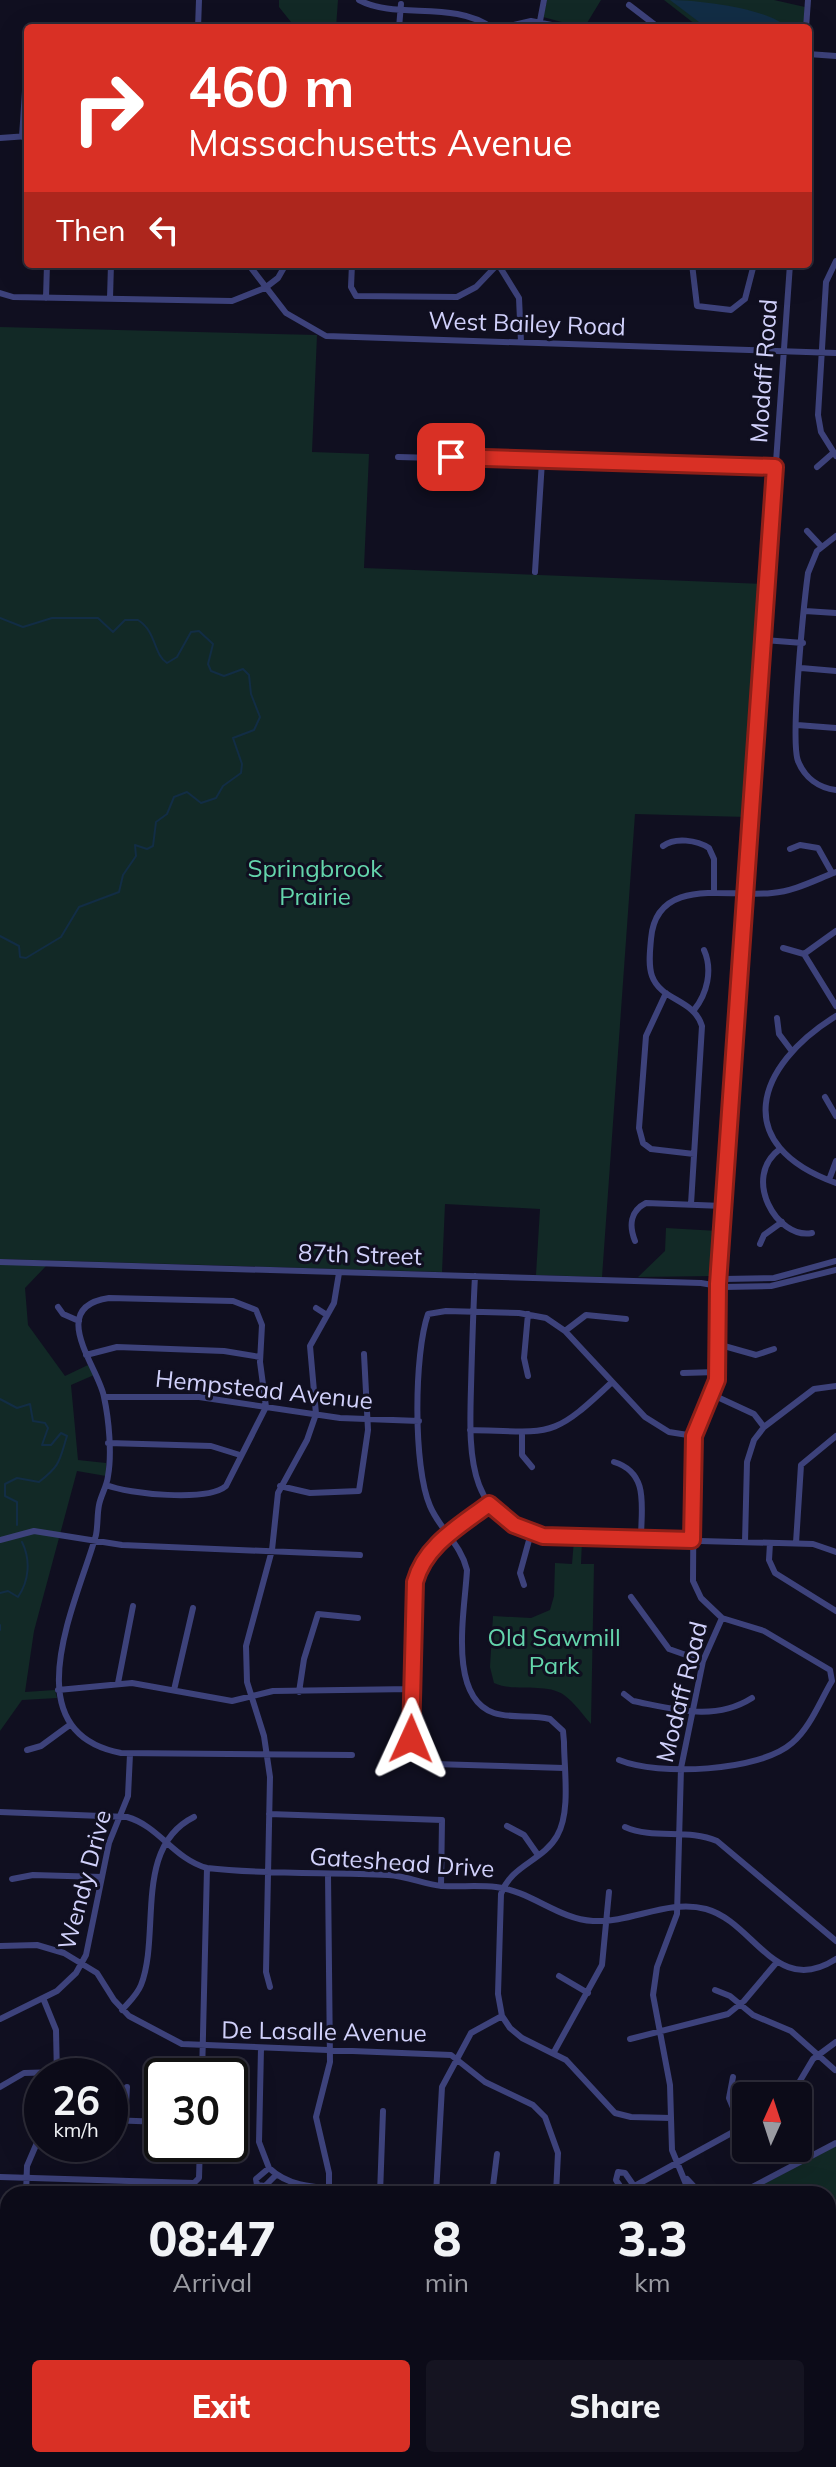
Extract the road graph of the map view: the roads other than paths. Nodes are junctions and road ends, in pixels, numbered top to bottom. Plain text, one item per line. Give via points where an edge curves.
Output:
1 (199, 0) edge
2 (359, 0) edge
3 (544, 0) edge
4 (808, 0) edge
5 (401, 4) junction
6 (629, 5) dead end
7 (540, 21) junction
8 (198, 24) edge
9 (399, 24) edge
10 (488, 24) edge
11 (523, 24) edge
12 (548, 24) edge
13 (654, 24) edge
14 (806, 24) edge
15 (812, 54) edge
16 (836, 56) edge
17 (24, 136) edge
18 (0, 138) edge
19 (836, 261) edge
20 (47, 268) edge
21 (111, 268) edge
22 (251, 268) edge
23 (284, 268) edge
24 (352, 268) edge
25 (494, 268) edge
26 (500, 268) edge
27 (692, 268) edge
28 (753, 268) edge
29 (790, 268) edge
30 (265, 288) junction
31 (0, 293) edge
32 (46, 298) junction
33 (110, 298) junction
34 (521, 342) junction
35 (784, 349) junction
36 (821, 352) junction
37 (836, 353) edge
38 (834, 454) edge
39 (398, 457) dead end
40 (542, 461) junction
41 (775, 467) junction
42 (817, 467) dead end
43 (807, 531) dead end
44 (836, 536) edge
45 (821, 546) junction
46 (535, 572) dead end
47 (805, 611) junction
48 (836, 613) edge
49 (764, 640) junction
50 (803, 643) junction
51 (801, 668) junction
52 (836, 671) edge
53 (797, 725) junction
54 (836, 728) edge
55 (836, 790) edge
56 (663, 846) dead end
57 (790, 849) dead end
58 (834, 872) edge
59 (714, 891) junction
60 (745, 893) junction
61 (836, 931) edge
62 (783, 948) dead end
63 (704, 950) dead end
64 (804, 954) junction
65 (666, 993) junction
66 (836, 1006) edge
67 (694, 1010) junction
68 (836, 1016) edge
69 (777, 1018) dead end
70 (791, 1050) junction
71 (825, 1097) dead end
72 (836, 1116) edge
73 (780, 1149) junction
74 (694, 1154) junction
75 (836, 1161) edge
76 (833, 1182) edge
77 (691, 1204) junction
78 (723, 1206) junction
79 (782, 1222) junction
80 (812, 1233) dead end
81 (635, 1241) dead end
82 (760, 1244) dead end
83 (836, 1261) edge
84 (1, 1262) edge
85 (836, 1270) edge
86 (339, 1273) junction
87 (475, 1276) junction
88 (718, 1284) junction
89 (58, 1307) dead end
90 (316, 1308) dead end
91 (474, 1312) junction
92 (528, 1314) junction
93 (327, 1315) junction
94 (626, 1319) dead end
95 (79, 1321) junction
96 (565, 1331) junction
97 (717, 1344) junction
98 (774, 1349) dead end
99 (364, 1354) dead end
100 (86, 1355) junction
101 (260, 1357) junction
102 (717, 1372) junction
103 (683, 1373) dead end
104 (528, 1376) dead end
105 (612, 1382) junction
106 (836, 1386) edge
107 (713, 1395) junction
108 (104, 1397) junction
109 (266, 1407) junction
110 (316, 1414) junction
111 (368, 1420) junction
112 (419, 1421) junction
113 (764, 1427) junction
114 (470, 1430) junction
115 (522, 1432) junction
116 (694, 1436) junction
117 (836, 1436) edge
118 (108, 1443) junction
119 (240, 1455) junction
120 (614, 1462) dead end
121 (532, 1467) dead end
122 (106, 1485) junction
123 (280, 1486) junction
124 (489, 1504) junction
125 (531, 1533) junction
126 (449, 1535) junction
127 (641, 1539) junction
128 (0, 1540) edge
129 (692, 1540) junction
130 (94, 1541) junction
131 (745, 1542) junction
132 (770, 1543) junction
133 (796, 1543) junction
134 (272, 1550) junction
135 (836, 1552) edge
136 (360, 1555) dead end
137 (524, 1585) dead end
138 (631, 1597) dead end
139 (133, 1606) dead end
140 (193, 1608) dead end
141 (836, 1611) edge
142 (358, 1618) dead end
143 (722, 1618) junction
144 (703, 1661) junction
145 (118, 1683) junction
146 (412, 1689) junction
147 (58, 1690) junction
148 (174, 1690) junction
149 (299, 1692) junction
150 (624, 1694) dead end
151 (251, 1697) junction
152 (752, 1698) dead end
153 (692, 1713) junction
154 (71, 1724) junction
155 (27, 1750) dead end
156 (130, 1754) junction
157 (268, 1754) junction
158 (352, 1755) dead end
159 (619, 1760) dead end
160 (564, 1768) junction
161 (681, 1768) junction
162 (0, 1812) edge
163 (269, 1814) junction
164 (120, 1816) junction
165 (194, 1817) dead end
166 (507, 1826) dead end
167 (625, 1827) dead end
168 (678, 1834) junction
169 (167, 1845) junction
170 (538, 1855) junction
171 (207, 1868) junction
172 (268, 1872) junction
173 (328, 1874) junction
174 (102, 1877) junction
175 (12, 1879) dead end
176 (441, 1886) junction
177 (503, 1888) junction
178 (609, 1892) dead end
179 (677, 1908) junction
180 (607, 1921) junction
181 (836, 1941) edge
182 (0, 1946) edge
183 (836, 1959) edge
184 (777, 1962) junction
185 (82, 1963) junction
186 (559, 1976) dead end
187 (270, 1987) dead end
188 (715, 1990) dead end
189 (588, 1993) junction
190 (43, 1998) junction
191 (741, 2005) junction
192 (122, 2010) junction
193 (502, 2016) junction
194 (0, 2019) edge
195 (659, 2032) junction
196 (630, 2039) dead end
197 (836, 2042) edge
198 (203, 2047) junction
199 (261, 2048) junction
200 (330, 2050) junction
201 (554, 2052) junction
202 (819, 2055) junction
203 (456, 2057) junction
204 (57, 2058) edge
205 (203, 2058) edge
206 (835, 2070) edge
207 (24, 2073) edge
208 (733, 2077) dead end
209 (732, 2082) edge
210 (732, 2082) edge
211 (801, 2082) edge
212 (0, 2087) edge
213 (732, 2104) edge
214 (383, 2111) dead end
215 (671, 2118) junction
216 (732, 2132) edge
217 (836, 2143) edge
218 (497, 2154) dead end
219 (675, 2161) junction
220 (29, 2162) edge
221 (199, 2162) edge
222 (269, 2168) junction
223 (276, 2175) junction
224 (683, 2176) junction
225 (0, 2177) edge
226 (26, 2179) junction
227 (26, 2186) edge
228 (301, 2186) edge
229 (329, 2186) edge
230 (380, 2186) edge
231 (436, 2186) edge
232 (493, 2186) edge
233 (556, 2186) edge
234 (619, 2186) edge
235 (634, 2186) joint
236 (687, 2186) edge
237 (693, 2186) edge
238 (754, 2186) edge

1 - 8 street
2 - 5 street
3 - 7 street
4 - 14 street
5 - 9 street
5 - 10 street via 465,8
6 - 13 street
7 - 11 street
7 - 12 street
15 - 16 street
17 - 18 street
19 - 36 street via 826,282
20 - 32 street
21 - 33 street
22 - 30 street, West Bailey Road
23 - 30 street
24 - 25 street via 356,296 439,299 471,291
26 - 34 street via 519,298
27 - 28 street via 697,306 731,310 740,306
29 - 35 street, Modaff Road
30 - 33 street via 224,301
30 - 34 street, West Bailey Road via 294,319 326,336
31 - 32 street
32 - 33 street
34 - 35 street, West Bailey Road
35 - 36 street, West Bailey Road
35 - 41 street, Modaff Road
36 - 37 street, West Bailey Road
36 - 38 street via 819,424
38 - 42 street
39 - 40 street
40 - 41 street
40 - 46 street
41 - 49 street, Modaff Road
43 - 45 street
44 - 45 street
45 - 47 street via 809,568
47 - 48 street
47 - 50 street
49 - 50 street
49 - 60 street, Modaff Road
50 - 51 street
51 - 52 street
51 - 53 street
53 - 54 street
53 - 55 street via 796,751 804,772 817,784
56 - 59 street via 674,841 709,848
57 - 58 street via 818,848
58 - 60 street via 786,891
59 - 60 street
59 - 65 street via 674,901 657,916 650,968
60 - 78 street, Modaff Road
61 - 64 street
62 - 64 street
63 - 67 street via 706,992
64 - 66 street
65 - 67 street
65 - 74 street via 646,1036 640,1133 651,1149
67 - 74 street via 703,1031
68 - 70 street
69 - 70 street via 779,1034
70 - 73 street via 774,1072 767,1095 769,1126
71 - 72 street
73 - 76 street via 800,1168
73 - 79 street via 767,1160 761,1178 764,1195
74 - 77 street
75 - 76 street
77 - 78 street
77 - 81 street via 642,1204 632,1220
78 - 88 street, Modaff Road
79 - 80 street via 794,1233
79 - 82 street
83 - 88 street, 87th Street via 791,1274 724,1279
84 - 86 street, 87th Street
85 - 88 street, 87th Street via 771,1286
86 - 87 street, 87th Street
86 - 93 street
87 - 88 street, 87th Street
87 - 91 street
88 - 97 street, Modaff Road
89 - 95 street
90 - 93 street
91 - 92 street
91 - 112 street via 428,1314 422,1336
91 - 114 street
92 - 96 street
92 - 104 street
93 - 110 street via 310,1346
94 - 96 street via 586,1315
95 - 100 street
95 - 101 street via 90,1305 104,1298 239,1302 260,1318
96 - 105 street
97 - 98 street via 756,1355
97 - 102 street, Modaff Road
99 - 111 street
100 - 101 street via 117,1347
100 - 108 street
101 - 109 street
102 - 103 street
102 - 107 street, Modaff Road
105 - 115 street via 564,1425
105 - 116 street via 657,1427
106 - 113 street via 814,1389
107 - 113 street via 754,1414
107 - 116 street, Modaff Road
108 - 109 street, Hempstead Avenue via 199,1397
108 - 118 street
109 - 110 street, Hempstead Avenue
109 - 119 street
110 - 111 street, Hempstead Avenue
110 - 123 street
111 - 112 street, Hempstead Avenue
111 - 123 street via 359,1491 310,1493
112 - 126 street via 427,1508
113 - 131 street via 747,1462
114 - 115 street
114 - 124 street via 473,1471
115 - 121 street via 522,1455
116 - 129 street, Modaff Road
117 - 133 street via 801,1465
118 - 119 street via 211,1446
118 - 122 street
119 - 122 street via 229,1482 213,1493 131,1492
120 - 127 street via 638,1478
122 - 130 street
123 - 134 street
124 - 125 street via 508,1522
124 - 126 street
125 - 127 street
125 - 137 street via 520,1573
126 - 146 street via 425,1557 415,1582
126 - 160 street via 467,1570 463,1672 469,1693 493,1713 540,1716 557,1723 564,1737
127 - 129 street
128 - 130 street via 34,1531
129 - 131 street
129 - 143 street, Modaff Road via 693,1581 701,1598
130 - 134 street
130 - 147 street via 76,1591
131 - 132 street
132 - 133 street
132 - 141 street via 775,1573
133 - 135 street
134 - 136 street
134 - 151 street via 246,1646
138 - 144 street via 669,1649
139 - 145 street
140 - 148 street
142 - 149 street via 318,1614
143 - 144 street, Modaff Road
143 - 161 street via 764,1631 830,1670 832,1681 786,1749 727,1766
144 - 153 street, Modaff Road
145 - 147 street
145 - 148 street
146 - 149 street
146 - 160 street via 412,1750 424,1762
147 - 154 street
148 - 151 street via 227,1701
149 - 151 street
150 - 153 street via 633,1701
151 - 157 street
152 - 153 street via 716,1712
153 - 161 street, Modaff Road
154 - 155 street
154 - 156 street via 100,1746
156 - 157 street
156 - 164 street, Wendy Drive
157 - 158 street
157 - 163 street
159 - 161 street via 634,1766
160 - 170 street via 562,1825 557,1838
161 - 168 street, Modaff Road
162 - 164 street, Gateshead Drive
163 - 172 street
163 - 176 street via 442,1820
164 - 169 street, Gateshead Drive via 145,1825
164 - 174 street, Wendy Drive
165 - 169 street
166 - 170 street via 524,1835
167 - 168 street via 639,1833
168 - 179 street, Modaff Road
168 - 181 street via 717,1841
169 - 171 street, Gateshead Drive via 185,1860
169 - 192 street via 155,1870 141,1984
170 - 177 street via 516,1870
171 - 172 street, Gateshead Drive
171 - 198 street
172 - 173 street, Gateshead Drive
172 - 187 street
173 - 176 street, Gateshead Drive via 392,1875
173 - 200 street
174 - 175 street
174 - 185 street, Wendy Drive
176 - 177 street, Gateshead Drive
177 - 180 street, Gateshead Drive via 578,1919
177 - 193 street via 498,1994
178 - 180 street
179 - 180 street, Gateshead Drive
179 - 184 street, Gateshead Drive via 713,1912
179 - 195 street, Modaff Road via 654,1981
180 - 189 street via 602,1965
182 - 185 street via 51,1948
183 - 184 street, Gateshead Drive via 809,1970
184 - 191 street
185 - 190 street, Wendy Drive via 67,1982
185 - 192 street, De Lasalle Avenue via 97,1973
186 - 189 street
188 - 191 street
189 - 201 street
190 - 194 street, Wendy Drive
190 - 204 street via 56,2030
191 - 195 street via 718,2018
191 - 202 street via 791,2031
192 - 198 street, De Lasalle Avenue via 173,2040
193 - 201 street via 522,2038
193 - 203 street via 471,2033
195 - 196 street
195 - 215 street, Modaff Road
197 - 202 street
198 - 199 street, De Lasalle Avenue
198 - 205 street
199 - 200 street, De Lasalle Avenue
199 - 222 street via 259,2136
200 - 203 street, De Lasalle Avenue
200 - 229 street via 316,2117
201 - 215 street via 579,2071 615,2113
202 - 206 street
202 - 211 street
203 - 231 street via 441,2093
203 - 233 street, De Lasalle Avenue via 485,2082 533,2105 545,2117 558,2153
207 - 212 street
208 - 210 street
209 - 213 street
214 - 230 street
215 - 219 street, Modaff Road
216 - 219 street
217 - 238 street
218 - 232 street
219 - 224 street, Modaff Road
219 - 235 street
220 - 226 street
221 - 226 street via 194,2183
222 - 223 street
222 - 223 street via 256,2179 257,2185 265,2186
223 - 228 street
224 - 236 street, Modaff Road
224 - 237 street, Modaff Road
225 - 226 street
226 - 227 street
234 - 235 street via 618,2172

